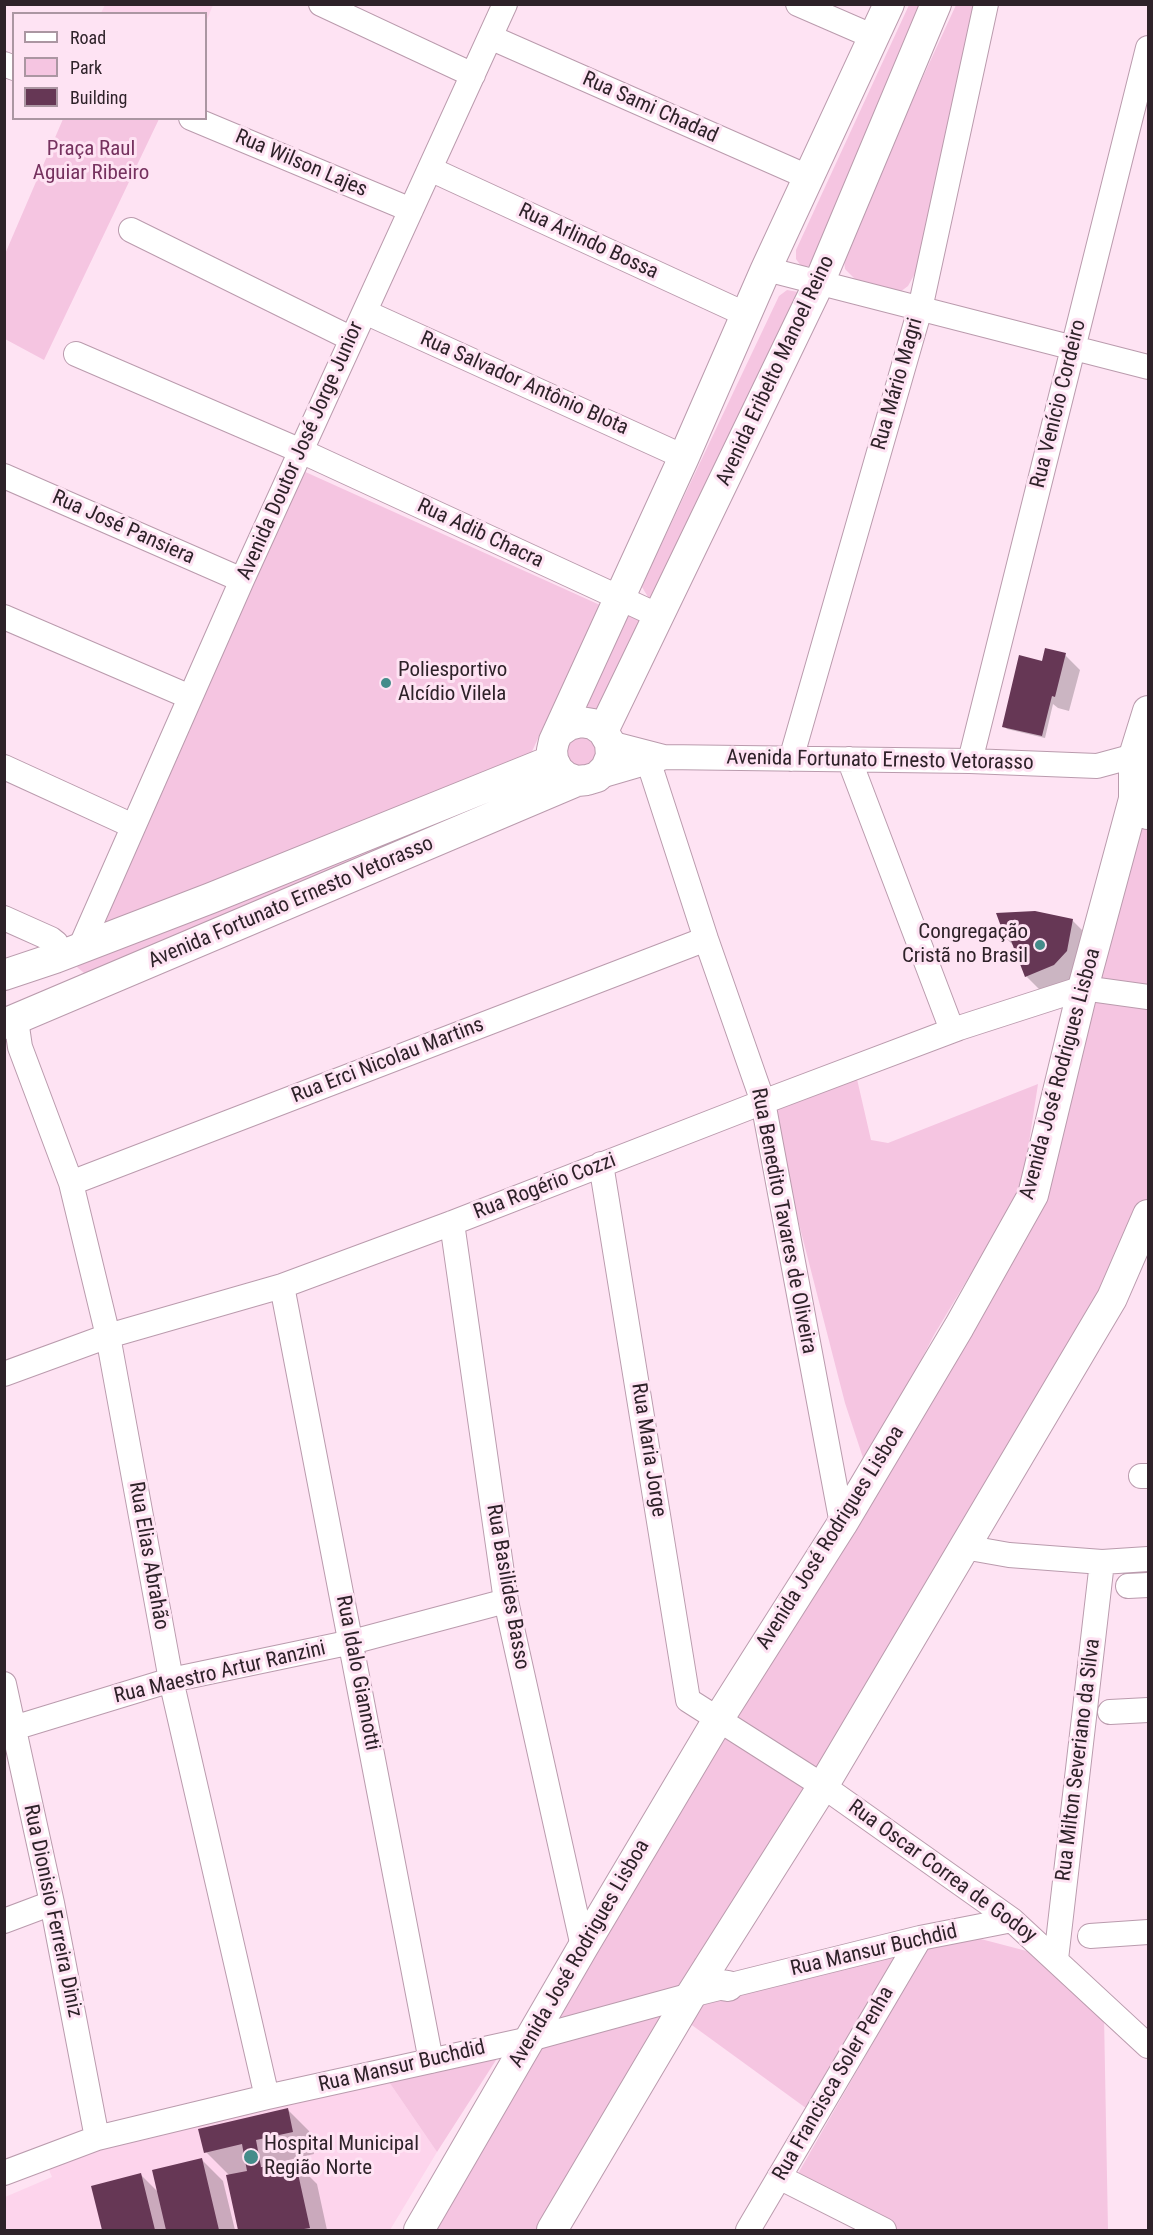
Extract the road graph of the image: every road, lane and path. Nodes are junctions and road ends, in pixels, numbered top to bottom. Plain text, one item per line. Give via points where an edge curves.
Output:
1 (321, 4) edge
2 (505, 4) edge
3 (798, 4) edge
4 (890, 4) edge
5 (936, 4) edge
6 (986, 4) edge
7 (490, 37) junction
8 (874, 37) junction
9 (1149, 48) edge
10 (473, 75) junction
11 (196, 120) edge
12 (430, 169) junction
13 (810, 178) junction
14 (411, 210) junction
15 (131, 230) dead end
16 (766, 269) junction
17 (819, 283) junction
18 (920, 309) junction
19 (364, 312) junction
20 (747, 315) junction
21 (352, 339) junction
22 (1074, 348) junction
23 (76, 354) dead end
24 (1149, 367) edge
25 (301, 451) junction
26 (684, 456) junction
27 (4, 476) edge
28 (242, 580) junction
29 (618, 599) junction
30 (658, 616) junction
31 (4, 617) edge
32 (190, 697) junction
33 (1149, 711) edge
34 (606, 737) junction
35 (556, 746) junction
36 (1134, 756) junction
37 (652, 758) junction
38 (791, 759) junction
39 (849, 759) junction
40 (970, 760) junction
41 (1096, 766) junction
42 (4, 767) edge
43 (587, 779) junction
44 (1139, 801) edge
45 (133, 826) junction
46 (101, 900) junction
47 (4, 918) edge
48 (129, 929) junction
49 (706, 939) junction
50 (68, 953) junction
51 (4, 975) edge
52 (1083, 988) junction
53 (1149, 997) edge
54 (10, 1022) edge
55 (952, 1030) junction
56 (763, 1102) junction
57 (601, 1164) junction
58 (71, 1183) junction
59 (1149, 1215) edge
60 (452, 1223) junction
61 (282, 1286) junction
62 (108, 1336) junction
63 (4, 1374) edge
64 (842, 1524) junction
65 (964, 1547) junction
66 (1149, 1559) edge
67 (1102, 1562) junction
68 (506, 1601) junction
69 (352, 1642) junction
70 (171, 1680) junction
71 (4, 1684) edge
72 (1149, 1710) edge
73 (1110, 1712) dead end
74 (719, 1718) junction
75 (9, 1730) edge
76 (823, 1786) junction
77 (52, 1903) junction
78 (1012, 1920) junction
79 (4, 1921) edge
80 (1149, 1932) edge
81 (1090, 1936) dead end
82 (920, 1938) junction
83 (583, 1947) junction
84 (1056, 1959) junction
85 (718, 1977) junction
86 (691, 1995) junction
87 (530, 2039) junction
88 (1149, 2046) edge
89 (430, 2061) junction
90 (267, 2097) junction
91 (97, 2138) junction
92 (4, 2173) edge
93 (779, 2177) junction
94 (419, 2230) edge
95 (552, 2230) edge
96 (748, 2230) edge
97 (884, 2230) edge

1 - 10 street
2 - 7 street, Avenida Doutor José Jorge Junior
3 - 8 street
4 - 8 main road
5 - 17 main road, Avenida Eribelto Manoel Reino
6 - 18 street, Rua Mário Magri
7 - 10 street, Avenida Doutor José Jorge Junior
7 - 13 street, Rua Sami Chadad
8 - 13 main road
9 - 22 street, Rua Venício Cordeiro
10 - 12 street, Avenida Doutor José Jorge Junior
11 - 14 street, Rua Wilson Lajes
12 - 14 street, Avenida Doutor José Jorge Junior
12 - 20 street, Rua Arlindo Bossa
13 - 16 main road
14 - 19 street, Avenida Doutor José Jorge Junior
15 - 21 street
16 - 17 street
16 - 20 main road
17 - 18 street
17 - 30 main road, Avenida Eribelto Manoel Reino
18 - 22 street
18 - 38 street, Rua Mário Magri
19 - 21 street, Avenida Doutor José Jorge Junior
19 - 26 street, Rua Salvador Antônio Blota
20 - 26 main road
21 - 25 street, Avenida Doutor José Jorge Junior
22 - 24 street
22 - 40 street, Rua Venício Cordeiro
23 - 25 street, Rua Adib Chacra
25 - 28 street, Avenida Doutor José Jorge Junior
25 - 29 street, Rua Adib Chacra
26 - 29 main road
27 - 28 street, Rua José Pansiera
28 - 32 street, Avenida Doutor José Jorge Junior
29 - 30 street, Rua Adib Chacra
29 - 35 main road
30 - 34 main road, Avenida Eribelto Manoel Reino
31 - 32 street
32 - 45 street, Avenida Doutor José Jorge Junior
33 - 36 main road, Avenida José Rodrigues Lisboa
34 - 35 main road via 593,724 581,722 569,725
34 - 37 street, Avenida Fortunato Ernesto Vetorasso
34 - 43 main road via 611,756 606,768
35 - 43 main road via 558,770 566,777
35 - 48 main road, Avenida Fortunato Ernesto Vetorasso
36 - 41 street, Avenida Fortunato Ernesto Vetorasso
36 - 44 main road, Avenida José Rodrigues Lisboa
37 - 38 street, Avenida Fortunato Ernesto Vetorasso
37 - 43 street, Avenida Fortunato Ernesto Vetorasso
37 - 49 street, Rua Benedito Tavares de Oliveira
38 - 39 street, Avenida Fortunato Ernesto Vetorasso
39 - 40 street, Avenida Fortunato Ernesto Vetorasso
39 - 55 street
40 - 41 street, Avenida Fortunato Ernesto Vetorasso
41 - 44 street, Avenida Fortunato Ernesto Vetorasso
42 - 45 street
43 - 54 main road, Avenida Fortunato Ernesto Vetorasso
44 - 52 main road, Avenida José Rodrigues Lisboa
45 - 46 street, Avenida Doutor José Jorge Junior
46 - 48 street via 103,914 110,922
46 - 50 street, Avenida Doutor José Jorge Junior
47 - 50 street via 51,939 57,950
48 - 50 main road, Avenida Fortunato Ernesto Vetorasso
49 - 56 street, Rua Benedito Tavares de Oliveira
49 - 58 street, Rua Erci Nicolau Martins
50 - 51 main road, Avenida Fortunato Ernesto Vetorasso
52 - 53 street
52 - 55 street, Rua Rogério Cozzi
52 - 64 main road, Avenida José Rodrigues Lisboa via 1033,1196
54 - 58 street, Rua Elias Abrahão
55 - 56 street, Rua Rogério Cozzi
56 - 57 street, Rua Rogério Cozzi
56 - 64 street, Rua Benedito Tavares de Oliveira
57 - 60 street, Rua Rogério Cozzi
57 - 74 street, Rua Maria Jorge via 688,1700
58 - 62 street, Rua Elias Abrahão
59 - 65 main road via 1112,1298
60 - 61 street, Rua Rogério Cozzi
60 - 68 street, Rua Basilides Basso
61 - 62 street, Rua Rogério Cozzi
61 - 69 street, Rua Idalo Giannotti
62 - 63 street, Rua Rogério Cozzi
62 - 70 street, Rua Elias Abrahão
64 - 74 main road, Avenida José Rodrigues Lisboa
65 - 67 street via 1009,1555
65 - 76 main road
66 - 67 street
67 - 84 street, Rua Milton Severiano da Silva
68 - 69 street, Rua Maestro Artur Ranzini
68 - 83 street, Rua Basilides Basso
69 - 70 street, Rua Maestro Artur Ranzini
69 - 89 street, Rua Idalo Giannotti
70 - 75 street, Rua Maestro Artur Ranzini
70 - 90 street, Rua Elias Abrahão
71 - 75 street, Rua Dionisio Ferreira Diniz
72 - 73 street
74 - 76 street, Rua Oscar Correa de Godoy
74 - 83 main road, Avenida José Rodrigues Lisboa
75 - 77 street, Rua Dionisio Ferreira Diniz
76 - 78 street, Rua Oscar Correa de Godoy
76 - 85 main road
77 - 79 street
77 - 91 street, Rua Dionisio Ferreira Diniz
78 - 82 street, Rua Mansur Buchdid
78 - 84 street, Rua Oscar Correa de Godoy
80 - 81 street
82 - 85 street, Rua Mansur Buchdid
82 - 93 street, Rua Francisca Soler Penha
83 - 87 main road, Avenida José Rodrigues Lisboa
84 - 88 street, Rua Oscar Correa de Godoy
85 - 86 main road
86 - 87 street, Rua Mansur Buchdid
86 - 95 main road
87 - 89 street, Rua Mansur Buchdid
87 - 94 main road, Avenida José Rodrigues Lisboa
89 - 90 street, Rua Mansur Buchdid
90 - 91 street, Rua Mansur Buchdid
91 - 92 street, Rua Mansur Buchdid
93 - 96 street, Rua Francisca Soler Penha
93 - 97 street

